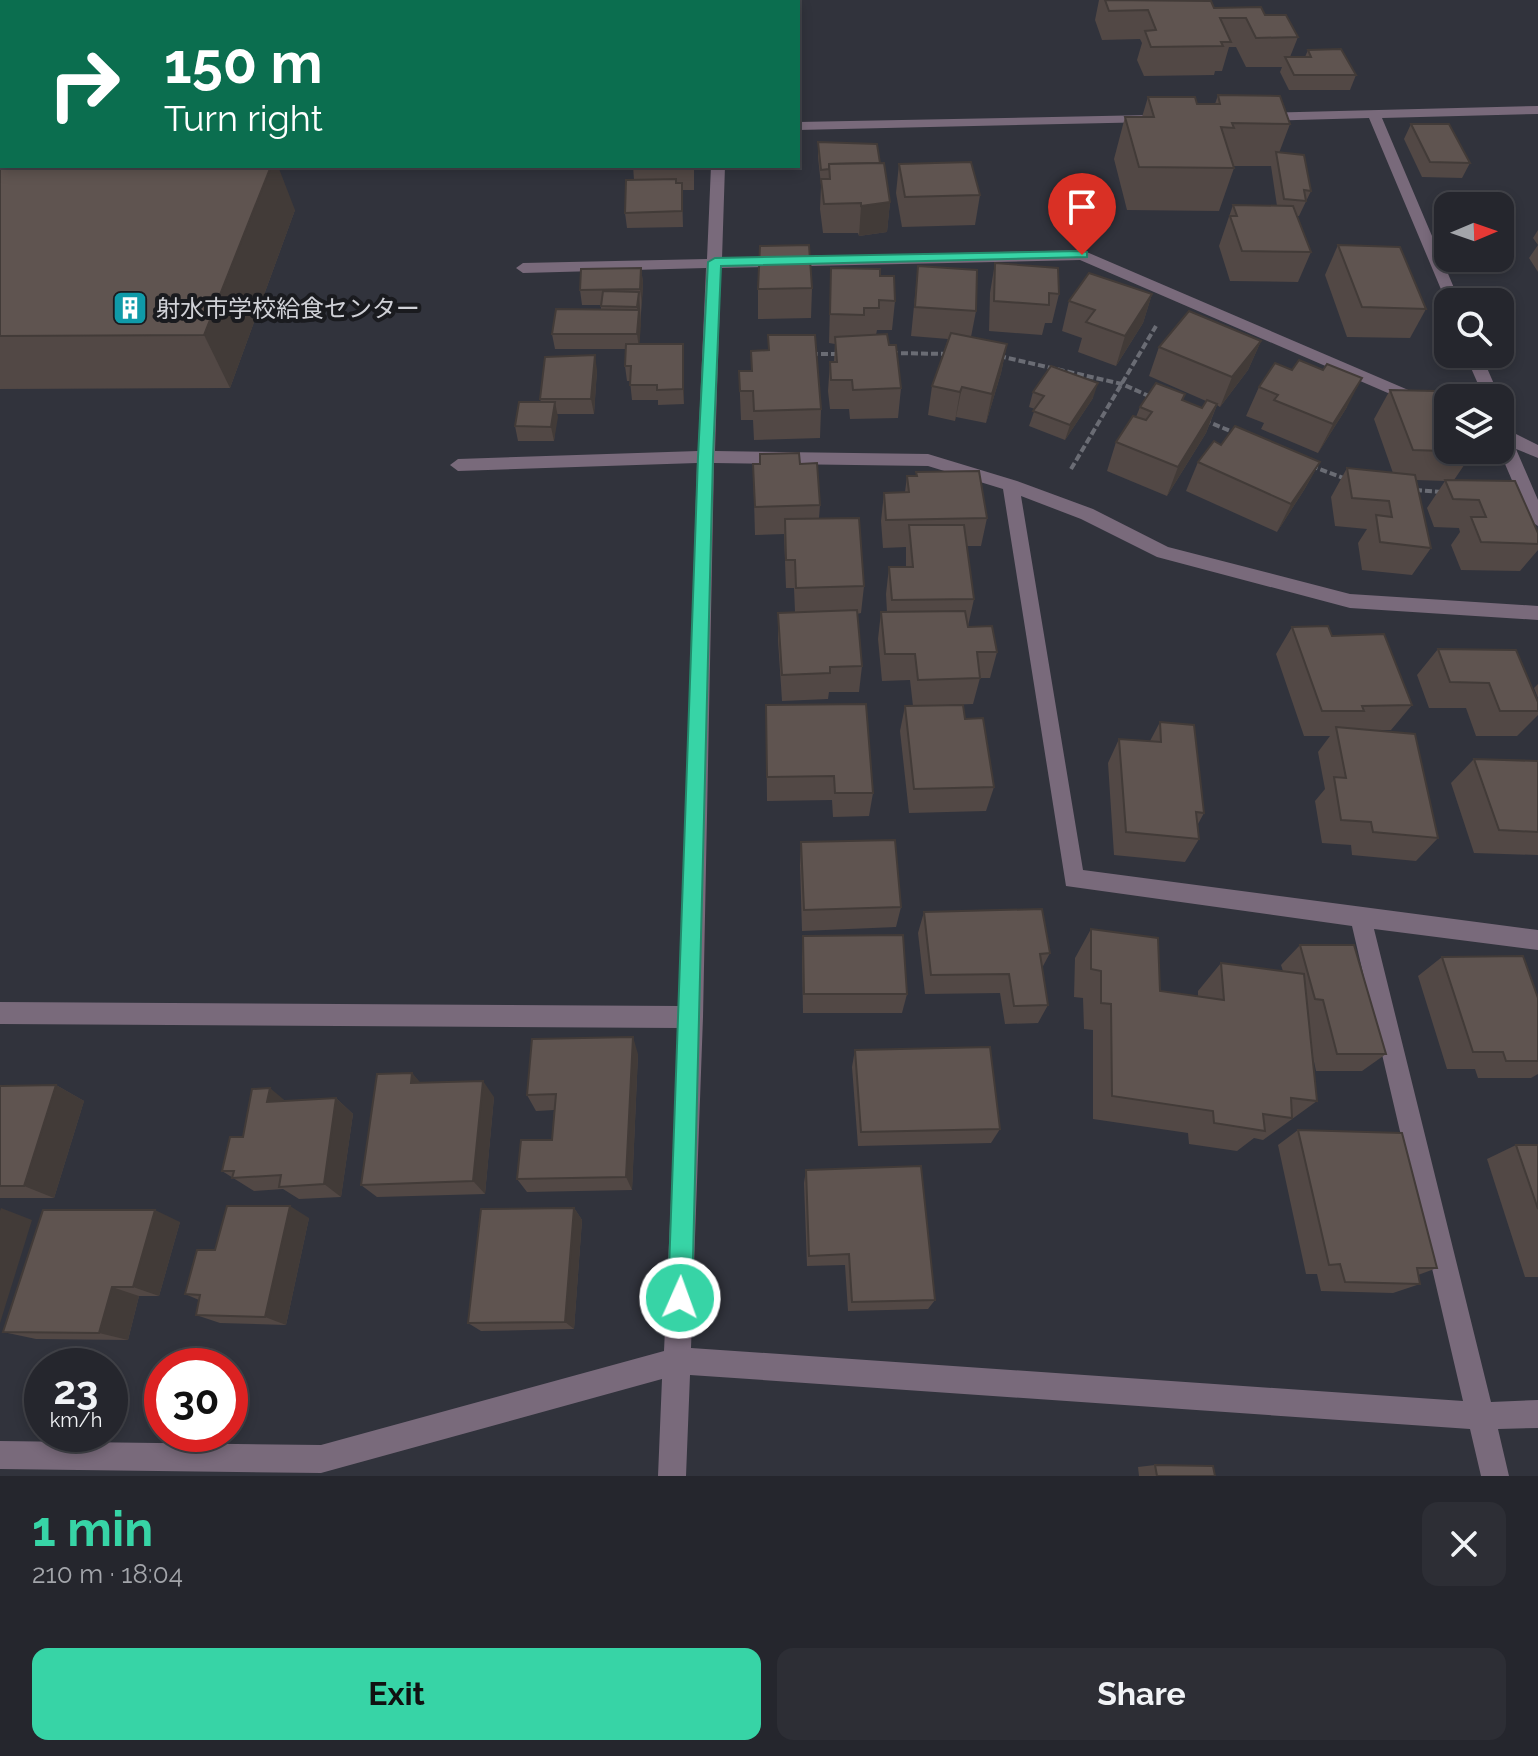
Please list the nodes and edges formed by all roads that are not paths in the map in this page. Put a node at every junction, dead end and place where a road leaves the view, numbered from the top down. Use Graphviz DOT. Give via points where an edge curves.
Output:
graph roads {
  1 [pos="1538,110"];
  2 [pos="1374,115"];
  3 [pos="1246,118"];
  4 [pos="1166,119"];
  5 [pos="800,126"];
  6 [pos="718,168"];
  7 [pos="715,262"];
  8 [pos="523,268"];
  9 [pos="1446,288"];
  10 [pos="1434,407"];
  11 [pos="1514,441"];
  12 [pos="1538,452"];
  13 [pos="706,457"];
  14 [pos="1513,464"];
  15 [pos="458,465"];
  16 [pos="1011,485"];
  17 [pos="1538,520"];
  18 [pos="1538,613"];
  19 [pos="1361,919"];
  20 [pos="1538,940"];
  21 [pos="0,1013"];
  22 [pos="691,1017"];
  23 [pos="678,1361"];
  24 [pos="1538,1414"];
  25 [pos="1481,1416"];
  26 [pos="0,1455"];
  27 [pos="672,1476"];
  28 [pos="1495,1476"];
  1 -- 2 [label="street"];
  2 -- 3 [label="street"];
  2 -- 9 [label="street"];
  4 -- 5 [label="street"];
  6 -- 7 [label="street"];
  7 -- 8 [label="street"];
  7 -- 10 [label="street" via="1082,255"];
  7 -- 13 [label="street"];
  11 -- 12 [label="street"];
  13 -- 15 [label="street"];
  13 -- 16 [label="street" via="928,460"];
  13 -- 22 [label="street"];
  14 -- 17 [label="street"];
  16 -- 18 [label="street" via="1087,514 1163,552 1350,601"];
  16 -- 19 [label="street" via="1074,879"];
  19 -- 20 [label="street"];
  19 -- 25 [label="street"];
  21 -- 22 [label="street"];
  22 -- 23 [label="street"];
  23 -- 25 [label="street"];
  23 -- 26 [label="street" via="321,1459"];
  23 -- 27 [label="street"];
  24 -- 25 [label="street"];
  25 -- 28 [label="street"];
}
